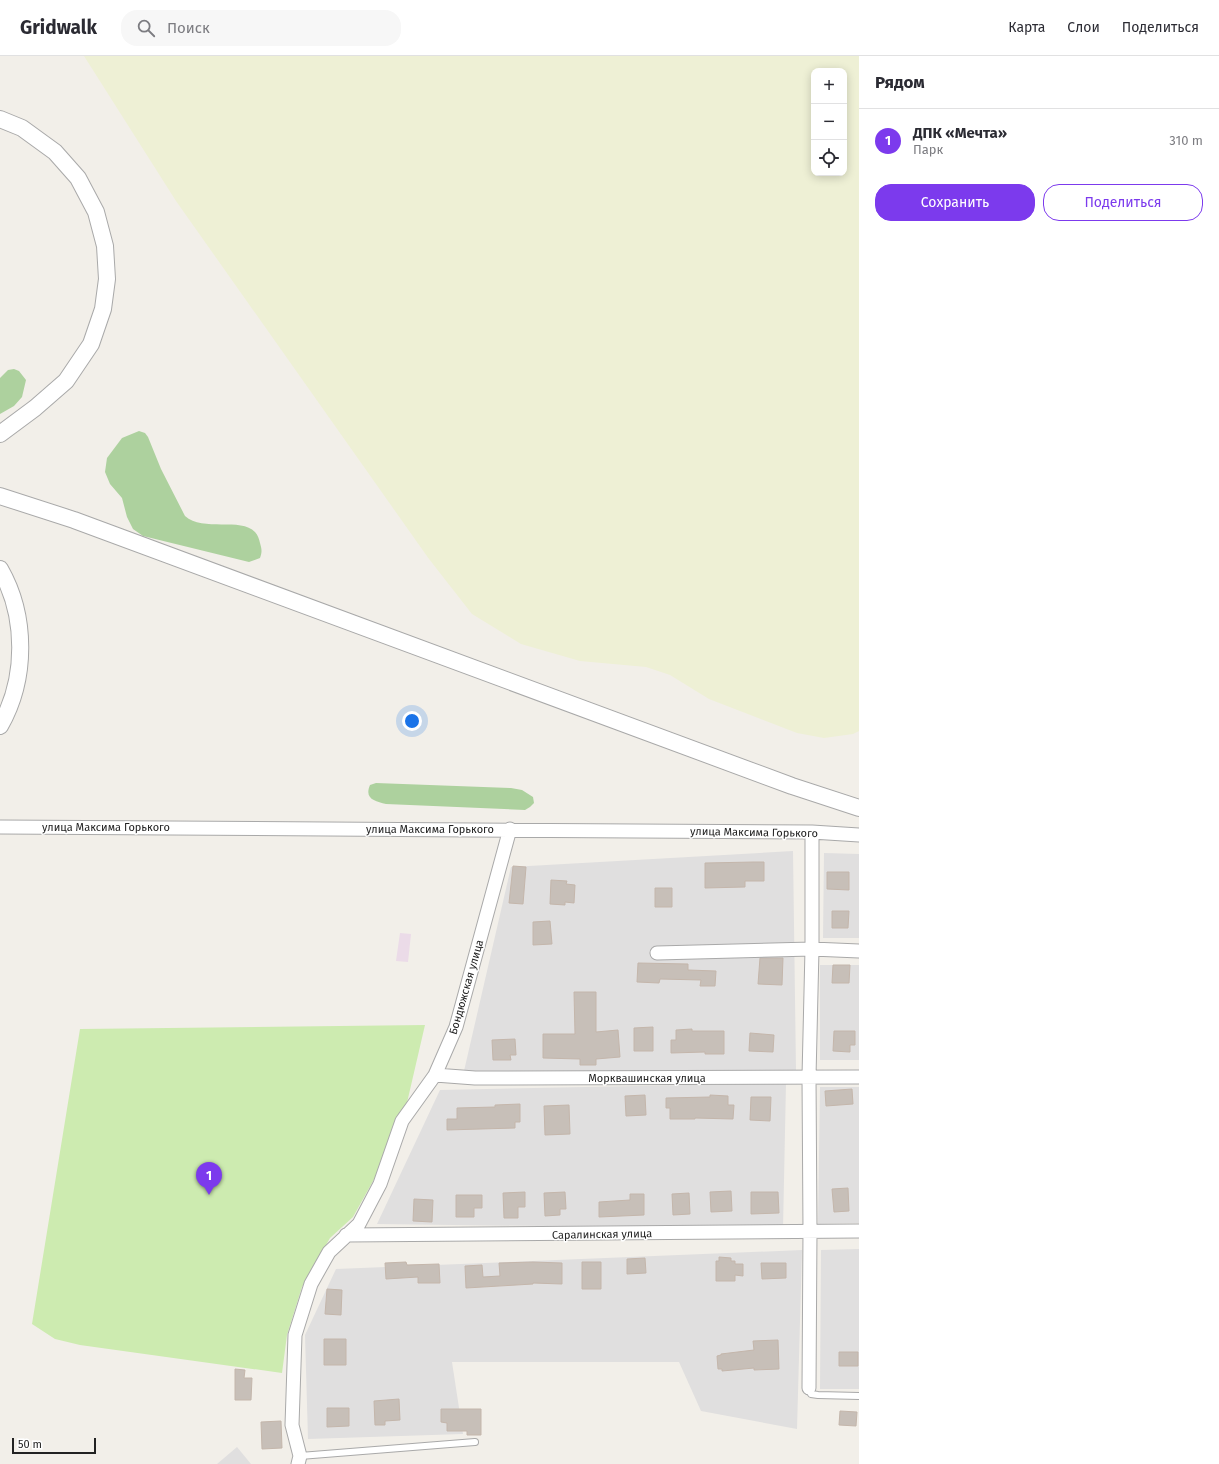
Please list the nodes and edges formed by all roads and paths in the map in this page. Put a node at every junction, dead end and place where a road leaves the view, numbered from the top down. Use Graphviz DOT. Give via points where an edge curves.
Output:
graph roads {
  1 [pos="0,119"];
  2 [pos="0,434"];
  3 [pos="0,496"];
  4 [pos="0,569"];
  5 [pos="0,726"];
  6 [pos="859,808"];
  7 [pos="0,827"];
  8 [pos="510,829"];
  9 [pos="812,832"];
  10 [pos="859,835"];
  11 [pos="812,949"];
  12 [pos="859,951"];
  13 [pos="657,953"];
  14 [pos="435,1075"];
  15 [pos="859,1077"];
  16 [pos="809,1078"];
  17 [pos="810,1231"];
  18 [pos="859,1231"];
  19 [pos="346,1235"];
  20 [pos="809,1388"];
  21 [pos="859,1396"];
  22 [pos="475,1442"];
  23 [pos="299,1460"];
  1 -- 2 [label="street" via="22,128 55,152 78,178 96,212 105,246 107,279 102,309 90,344 66,381"];
  3 -- 6 [label="street" via="74,520 792,786"];
  4 -- 5 [label="street" via="7,581 17,614 21,648 17,683"];
  7 -- 8 [label="street, улица Максима Горького"];
  8 -- 9 [label="street, улица Максима Горького"];
  8 -- 14 [label="street, Бондюжская улица" via="456,1027"];
  9 -- 10 [label="street, улица Максима Горького"];
  9 -- 11 [label="street"];
  11 -- 12 [label="street"];
  11 -- 13 [label="street"];
  11 -- 16 [label="street"];
  14 -- 16 [label="street, Морквашинская улица" via="475,1078"];
  14 -- 19 [label="street, Бондюжская улица" via="402,1121 380,1184 359,1224"];
  15 -- 16 [label="street, Морквашинская улица"];
  16 -- 17 [label="street"];
  17 -- 18 [label="street, Саралинская улица"];
  17 -- 19 [label="street, Саралинская улица"];
  17 -- 20 [label="street"];
  19 -- 23 [label="street, Бондюжская улица" via="329,1252 311,1284 295,1335 292,1425"];
  20 -- 21 [label="lane" via="811,1394"];
  22 -- 23 [label="lane"];
}
